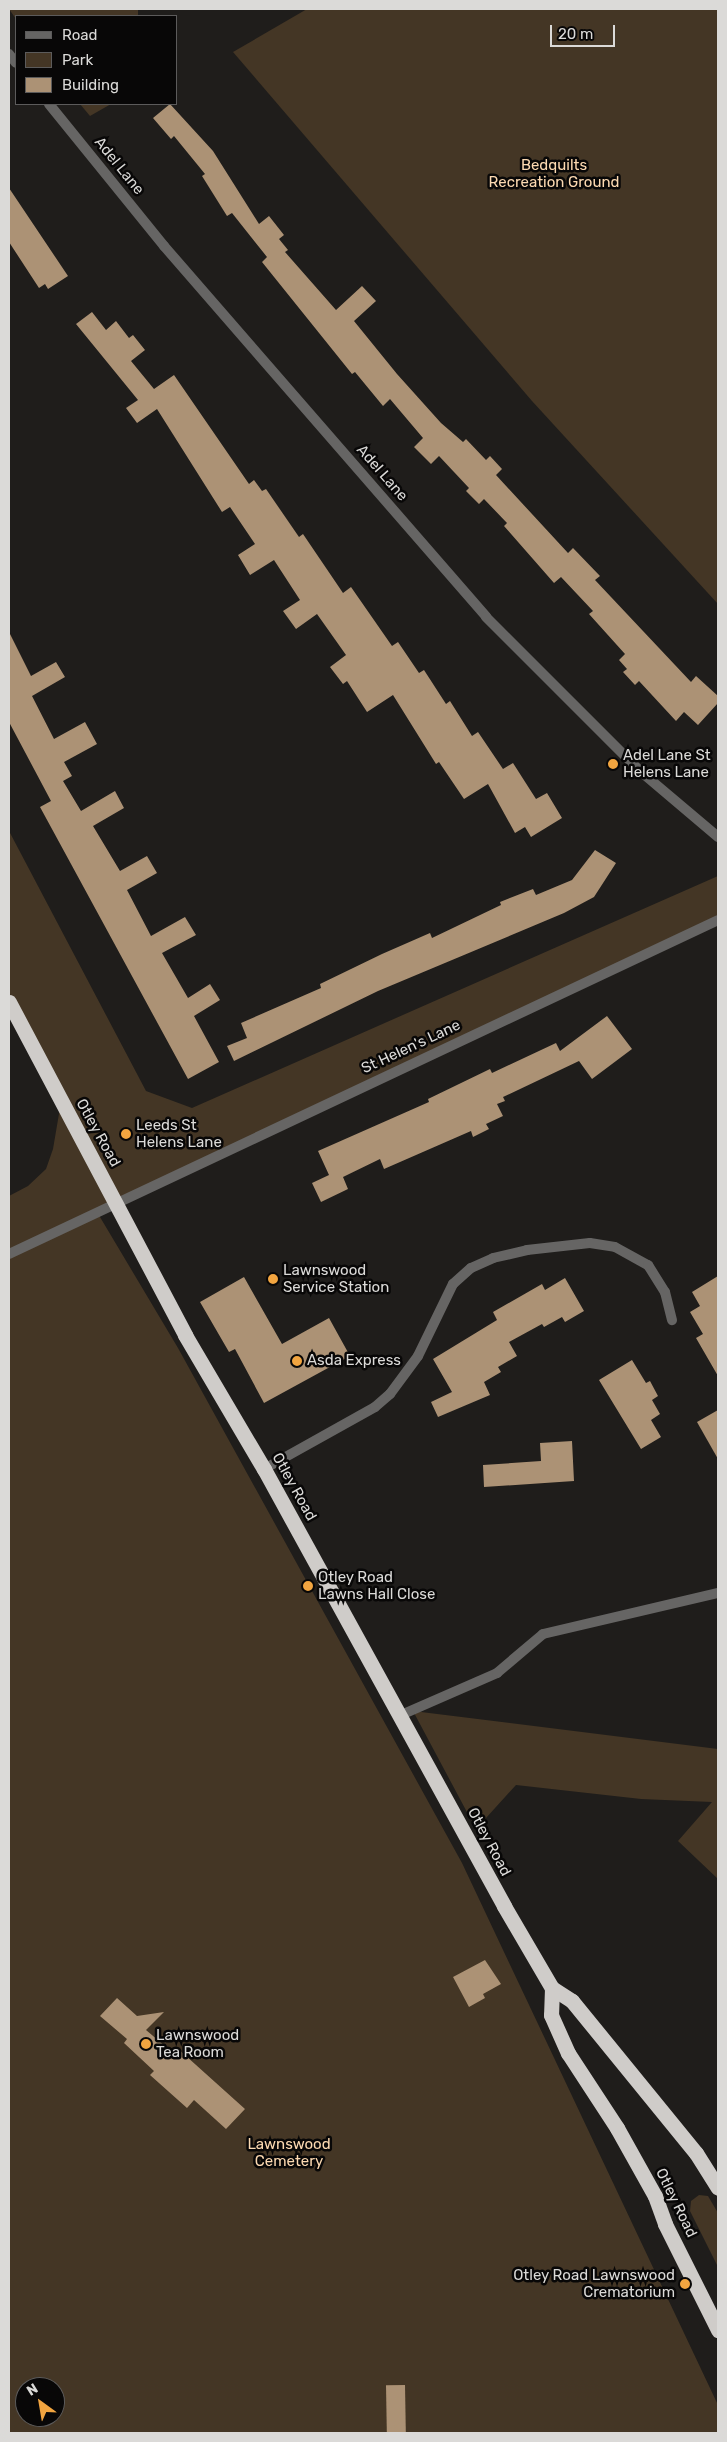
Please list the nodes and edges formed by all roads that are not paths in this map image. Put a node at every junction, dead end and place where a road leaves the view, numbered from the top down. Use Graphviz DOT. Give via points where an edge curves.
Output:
graph roads {
  1 [pos="50,105"];
  2 [pos="718,837"];
  3 [pos="718,920"];
  4 [pos="9,1002"];
  5 [pos="117,1202"];
  6 [pos="9,1254"];
  7 [pos="672,1320"];
  8 [pos="264,1468"];
  9 [pos="718,1593"];
  10 [pos="401,1715"];
  11 [pos="552,1988"];
  12 [pos="718,2188"];
  13 [pos="718,2330"];
  1 -- 2 [label="street, Adel Lane" via="164,246 486,617 640,771"];
  3 -- 5 [label="street, St Helen's Lane"];
  4 -- 5 [label="highway, Otley Road"];
  5 -- 6 [label="street, St Helen's Lane"];
  5 -- 8 [label="highway, Otley Road" via="186,1335"];
  7 -- 8 [label="street" via="665,1292 648,1265 615,1248 590,1244 527,1250 493,1258 470,1268 453,1284 418,1356 390,1394 375,1407"];
  8 -- 10 [label="highway, Otley Road"];
  9 -- 10 [label="street" via="543,1634 497,1673"];
  10 -- 11 [label="highway, Otley Road"];
  11 -- 12 [label="highway, Otley Road" via="572,2000 696,2153"];
  11 -- 13 [label="highway, Otley Road" via="551,2015 568,2053 617,2128 655,2196 665,2224"];
}
